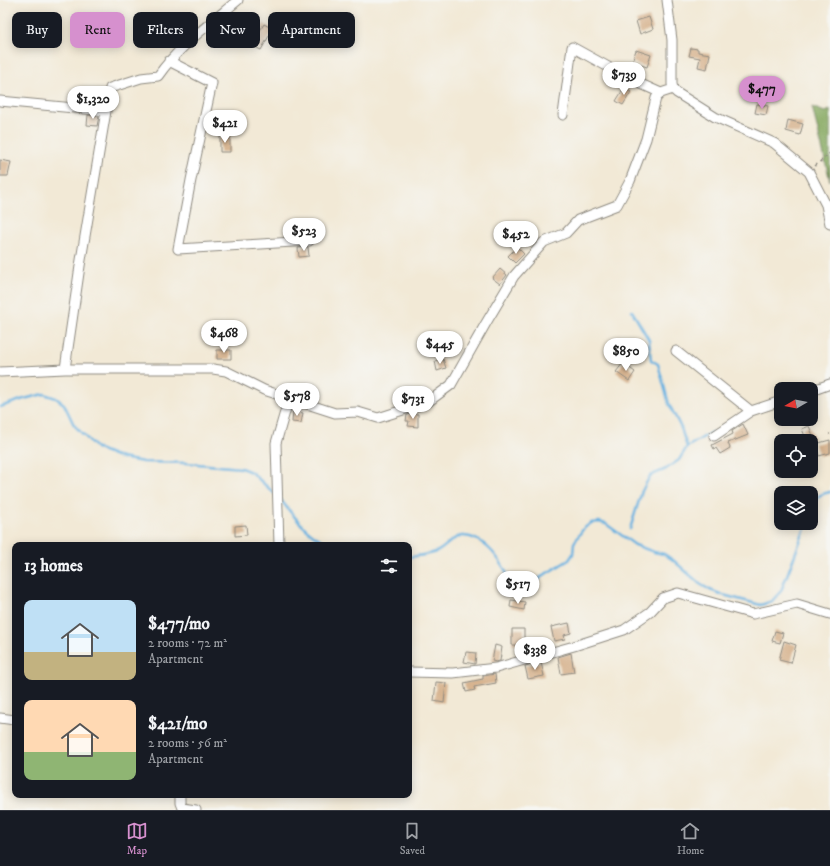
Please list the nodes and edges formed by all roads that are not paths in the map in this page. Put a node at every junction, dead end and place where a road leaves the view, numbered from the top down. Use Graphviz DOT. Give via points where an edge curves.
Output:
graph roads {
  1 [pos="238,0"];
  2 [pos="667,0"];
  3 [pos="169,61"];
  4 [pos="673,89"];
  5 [pos="661,93"];
  6 [pos="0,101"];
  7 [pos="106,111"];
  8 [pos="563,115"];
  9 [pos="830,224"];
  10 [pos="309,241"];
  11 [pos="676,351"];
  12 [pos="65,369"];
  13 [pos="0,372"];
  14 [pos="830,384"];
  15 [pos="818,388"];
  16 [pos="289,398"];
  17 [pos="774,403"];
  18 [pos="751,411"];
  19 [pos="714,436"];
  20 [pos="279,542"];
  21 [pos="830,614"];
  22 [pos="412,672"];
  23 [pos="0,718"];
  24 [pos="12,720"];
  25 [pos="180,798"];
  26 [pos="196,810"];
  1 -- 3 [label="street"];
  2 -- 4 [label="street" via="672,40"];
  3 -- 7 [label="street" via="158,76 141,78 110,88"];
  3 -- 10 [label="street" via="212,83 190,180 178,249"];
  4 -- 5 [label="street"];
  4 -- 9 [label="street" via="716,117 774,143 809,172 826,205"];
  5 -- 8 [label="street" via="572,47"];
  5 -- 16 [label="street" via="656,98 646,139 630,181 617,205 578,220 566,233 544,242 514,276 452,385 428,402 378,418 358,412 335,413"];
  6 -- 7 [label="street"];
  7 -- 12 [label="street"];
  11 -- 18 [label="street"];
  12 -- 13 [label="street"];
  12 -- 16 [label="street" via="213,369 226,371 264,390"];
  14 -- 15 [label="street"];
  16 -- 20 [label="street" via="276,442"];
  17 -- 18 [label="street"];
  18 -- 19 [label="street"];
  21 -- 22 [label="street" via="797,604 753,614 678,593 663,598 650,612 624,630 574,646 496,668 453,673"];
  23 -- 24 [label="street"];
  25 -- 26 [label="street" via="182,808"];
}
